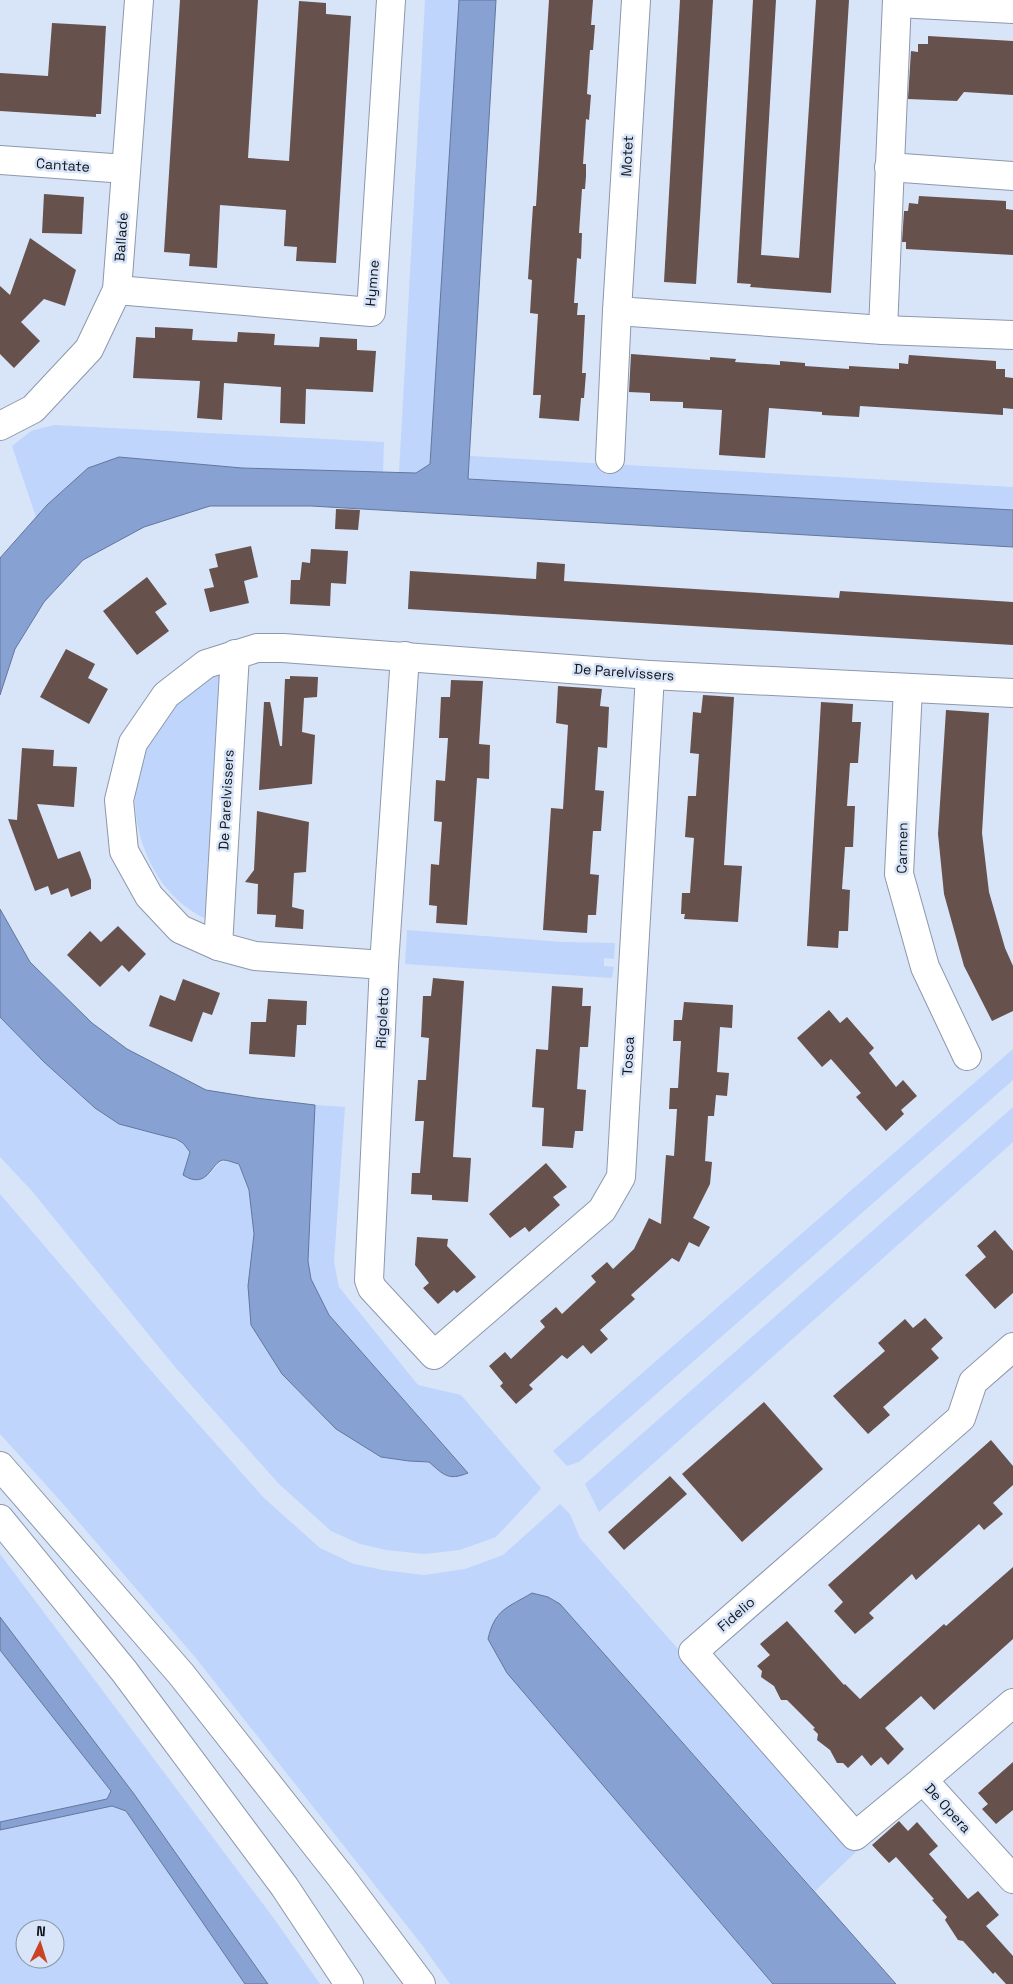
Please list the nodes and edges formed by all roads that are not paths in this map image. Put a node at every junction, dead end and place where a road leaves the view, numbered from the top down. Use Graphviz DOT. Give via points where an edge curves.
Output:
graph roads {
  1 [pos="139,0"];
  2 [pos="391,0"];
  3 [pos="636,0"];
  4 [pos="897,1"];
  5 [pos="1013,9"];
  6 [pos="0,160"];
  7 [pos="889,167"];
  8 [pos="126,169"];
  9 [pos="1013,176"];
  10 [pos="117,290"];
  11 [pos="617,311"];
  12 [pos="883,330"];
  13 [pos="1013,335"];
  14 [pos="0,426"];
  15 [pos="610,459"];
  16 [pos="235,654"];
  17 [pos="404,656"];
  18 [pos="650,675"];
  19 [pos="908,688"];
  20 [pos="1013,693"];
  21 [pos="218,946"];
  22 [pos="384,965"];
  23 [pos="967,1056"];
  24 [pos="1013,1347"];
  25 [pos="434,1355"];
  26 [pos="0,1466"];
  27 [pos="0,1519"];
  28 [pos="1013,1702"];
  29 [pos="923,1780"];
  30 [pos="1013,1878"];
  31 [pos="349,1984"];
  32 [pos="421,1984"];
  1 -- 8 [label="main road, Ballade"];
  2 -- 10 [label="main road, Hymne" via="371,312"];
  3 -- 11 [label="main road, Motet"];
  4 -- 5 [label="main road"];
  4 -- 7 [label="main road"];
  6 -- 8 [label="main road, Cantate"];
  7 -- 9 [label="main road"];
  7 -- 12 [label="main road"];
  8 -- 10 [label="main road, Ballade"];
  10 -- 14 [label="main road, Ballade" via="89,349 33,409"];
  11 -- 12 [label="main road"];
  11 -- 15 [label="main road, Motet"];
  12 -- 13 [label="main road"];
  16 -- 17 [label="main road, De Parelvissers" via="257,648"];
  16 -- 21 [label="main road, De Parelvissers"];
  16 -- 21 [label="main road, De Parelvissers" via="206,664 166,695 133,742 119,800 124,851 149,896 180,929"];
  17 -- 18 [label="main road, De Parelvissers"];
  17 -- 22 [label="main road, Rigoletto"];
  18 -- 19 [label="main road, De Parelvissers"];
  18 -- 25 [label="main road, Tosca" via="621,1177 602,1210"];
  19 -- 20 [label="main road, De Parelvissers"];
  19 -- 23 [label="main road, Carmen" via="899,874 925,966"];
  21 -- 22 [label="main road, De Parelvissers" via="255,956"];
  22 -- 25 [label="main road, Rigoletto" via="369,1280 372,1288"];
  24 -- 29 [label="main road, Fidelio" via="973,1382 961,1418 693,1652 855,1836"];
  26 -- 32 [label="main road" via="181,1674 342,1877"];
  27 -- 31 [label="main road" via="124,1671 284,1886"];
  28 -- 29 [label="main road, De Opera"];
  29 -- 30 [label="main road, De Opera"];
}
